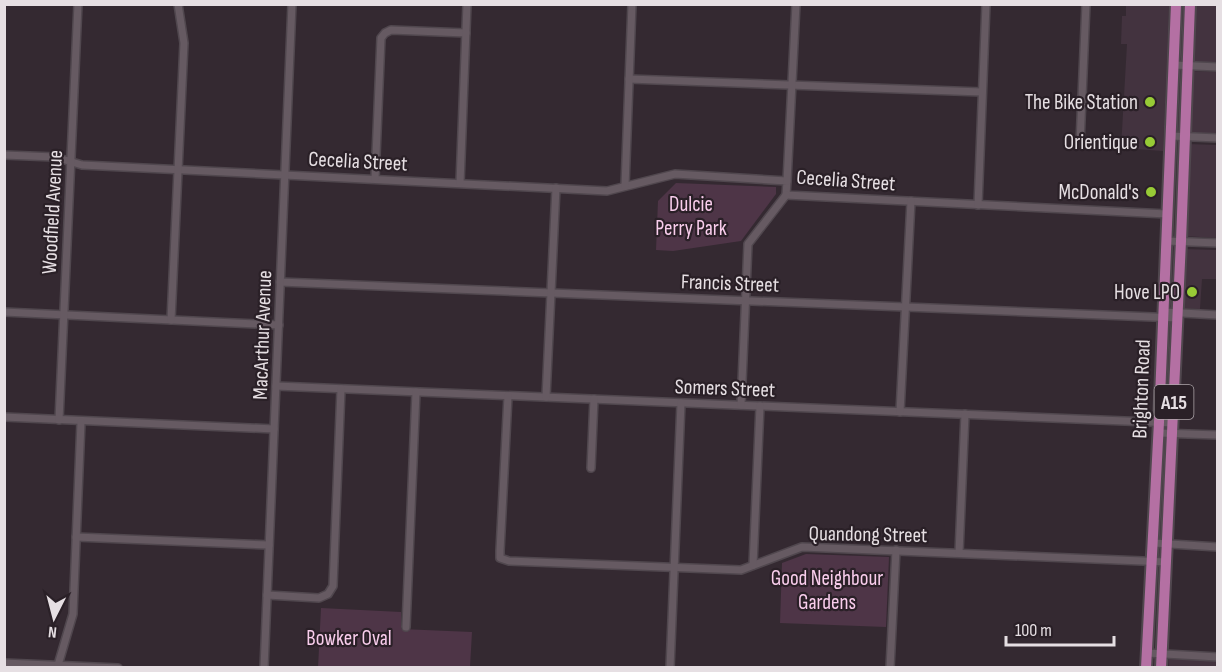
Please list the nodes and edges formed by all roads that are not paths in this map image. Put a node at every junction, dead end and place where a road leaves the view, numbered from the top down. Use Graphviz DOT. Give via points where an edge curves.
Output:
graph roads {
  1 [pos="78,4"];
  2 [pos="178,4"];
  3 [pos="292,4"];
  4 [pos="467,4"];
  5 [pos="632,4"];
  6 [pos="795,4"];
  7 [pos="986,4"];
  8 [pos="1086,4"];
  9 [pos="1176,4"];
  10 [pos="1190,4"];
  11 [pos="466,33"];
  12 [pos="1174,65"];
  13 [pos="1187,66"];
  14 [pos="1218,67"];
  15 [pos="629,79"];
  16 [pos="792,85"];
  17 [pos="982,92"];
  18 [pos="1171,136"];
  19 [pos="1185,137"];
  20 [pos="1218,138"];
  21 [pos="1080,143"];
  22 [pos="4,155"];
  23 [pos="70,162"];
  24 [pos="178,169"];
  25 [pos="285,174"];
  26 [pos="375,179"];
  27 [pos="787,181"];
  28 [pos="460,183"];
  29 [pos="625,186"];
  30 [pos="556,188"];
  31 [pos="786,195"];
  32 [pos="911,201"];
  33 [pos="978,205"];
  34 [pos="1167,214"];
  35 [pos="1166,241"];
  36 [pos="1181,241"];
  37 [pos="1218,243"];
  38 [pos="280,282"];
  39 [pos="551,293"];
  40 [pos="744,300"];
  41 [pos="905,307"];
  42 [pos="4,312"];
  43 [pos="64,315"];
  44 [pos="1164,315"];
  45 [pos="1178,315"];
  46 [pos="1218,315"];
  47 [pos="171,320"];
  48 [pos="279,325"];
  49 [pos="276,386"];
  50 [pos="341,389"];
  51 [pos="416,392"];
  52 [pos="508,396"];
  53 [pos="546,397"];
  54 [pos="594,399"];
  55 [pos="681,403"];
  56 [pos="741,405"];
  57 [pos="760,406"];
  58 [pos="900,412"];
  59 [pos="965,414"];
  60 [pos="4,417"];
  61 [pos="59,420"];
  62 [pos="81,422"];
  63 [pos="1159,427"];
  64 [pos="1172,428"];
  65 [pos="274,429"];
  66 [pos="1218,435"];
  67 [pos="591,468"];
  68 [pos="76,537"];
  69 [pos="1154,543"];
  70 [pos="1167,544"];
  71 [pos="269,545"];
  72 [pos="1218,547"];
  73 [pos="896,550"];
  74 [pos="959,553"];
  75 [pos="1153,562"];
  76 [pos="1167,562"];
  77 [pos="674,566"];
  78 [pos="753,566"];
  79 [pos="267,595"];
  80 [pos="406,627"];
  81 [pos="1147,653"];
  82 [pos="1161,653"];
  83 [pos="1218,657"];
  84 [pos="4,663"];
  85 [pos="58,665"];
  86 [pos="39,666"];
  87 [pos="118,668"];
  88 [pos="264,668"];
  89 [pos="670,668"];
  90 [pos="890,668"];
  91 [pos="1146,668"];
  92 [pos="1161,668"];
  1 -- 23 [label="street, Woodfield Avenue"];
  2 -- 24 [label="street" via="184,44"];
  3 -- 25 [label="street, MacArthur Avenue"];
  4 -- 11 [label="street"];
  5 -- 15 [label="street"];
  6 -- 16 [label="street"];
  7 -- 17 [label="street"];
  8 -- 21 [label="street"];
  9 -- 12 [label="main road, Brighton Road / A15"];
  10 -- 13 [label="main road, Brighton Road / A15"];
  11 -- 26 [label="street" via="391,30 381,38"];
  11 -- 28 [label="street"];
  12 -- 13 [label="street"];
  12 -- 18 [label="main road, Brighton Road / A15"];
  13 -- 14 [label="street"];
  13 -- 19 [label="main road, Brighton Road / A15"];
  15 -- 16 [label="street"];
  15 -- 29 [label="street"];
  16 -- 17 [label="street"];
  16 -- 27 [label="street"];
  17 -- 33 [label="street"];
  18 -- 19 [label="street"];
  18 -- 34 [label="main road, Brighton Road / A15"];
  19 -- 20 [label="street"];
  19 -- 36 [label="main road, Brighton Road / A15"];
  22 -- 23 [label="street, Cecelia Street" via="55,157"];
  23 -- 24 [label="street, Cecelia Street"];
  23 -- 43 [label="street, Woodfield Avenue"];
  24 -- 25 [label="street, Cecelia Street"];
  24 -- 47 [label="street"];
  25 -- 26 [label="street, Cecelia Street"];
  25 -- 38 [label="street, MacArthur Avenue"];
  26 -- 28 [label="street, Cecelia Street"];
  27 -- 29 [label="street, Cecelia Street" via="675,174"];
  27 -- 31 [label="street, Cecelia Street"];
  28 -- 30 [label="street, Cecelia Street"];
  29 -- 30 [label="street, Cecelia Street" via="607,191"];
  30 -- 39 [label="street"];
  31 -- 32 [label="street, Cecelia Street"];
  31 -- 40 [label="street" via="748,244"];
  32 -- 33 [label="street, Cecelia Street"];
  32 -- 41 [label="street"];
  33 -- 34 [label="street, Cecelia Street"];
  34 -- 35 [label="main road, Brighton Road / A15"];
  35 -- 36 [label="street"];
  35 -- 44 [label="main road, Brighton Road / A15"];
  36 -- 37 [label="street"];
  36 -- 45 [label="main road, Brighton Road / A15"];
  38 -- 39 [label="street, Francis Street"];
  38 -- 48 [label="street, MacArthur Avenue"];
  39 -- 40 [label="street, Francis Street"];
  39 -- 53 [label="street"];
  40 -- 41 [label="street, Francis Street"];
  40 -- 56 [label="street"];
  41 -- 44 [label="street, Francis Street"];
  41 -- 58 [label="street"];
  42 -- 43 [label="street"];
  43 -- 47 [label="street"];
  43 -- 61 [label="street, Woodfield Avenue"];
  44 -- 45 [label="street, Francis Street"];
  44 -- 63 [label="main road, Brighton Road / A15"];
  45 -- 46 [label="street, Francis Street"];
  45 -- 64 [label="main road, Brighton Road / A15"];
  47 -- 48 [label="street"];
  48 -- 49 [label="street, MacArthur Avenue"];
  49 -- 50 [label="street, Somers Street"];
  49 -- 65 [label="street, MacArthur Avenue"];
  50 -- 51 [label="street, Somers Street"];
  50 -- 79 [label="street" via="333,586 319,598"];
  51 -- 52 [label="street, Somers Street"];
  51 -- 80 [label="street"];
  52 -- 53 [label="street, Somers Street"];
  52 -- 77 [label="street, Quandong Street" via="500,558"];
  53 -- 54 [label="street, Somers Street"];
  54 -- 55 [label="street, Somers Street"];
  54 -- 67 [label="street"];
  55 -- 56 [label="street, Somers Street"];
  55 -- 77 [label="street"];
  56 -- 57 [label="street, Somers Street"];
  57 -- 58 [label="street, Somers Street"];
  57 -- 78 [label="street"];
  58 -- 59 [label="street, Somers Street"];
  59 -- 63 [label="street, Somers Street"];
  59 -- 74 [label="street"];
  60 -- 61 [label="street"];
  61 -- 62 [label="street"];
  62 -- 65 [label="street"];
  62 -- 68 [label="street"];
  63 -- 64 [label="street, Somers Street"];
  63 -- 69 [label="main road, Brighton Road / A15"];
  64 -- 66 [label="street, Somers Street"];
  64 -- 70 [label="main road, Brighton Road / A15"];
  65 -- 71 [label="street, MacArthur Avenue"];
  68 -- 71 [label="street"];
  68 -- 85 [label="street" via="73,614"];
  69 -- 70 [label="street"];
  69 -- 75 [label="main road, Brighton Road / A15"];
  70 -- 72 [label="street"];
  70 -- 76 [label="main road, Brighton Road / A15"];
  71 -- 79 [label="street, MacArthur Avenue"];
  73 -- 74 [label="street, Quandong Street"];
  73 -- 78 [label="street, Quandong Street" via="802,547"];
  73 -- 90 [label="street"];
  74 -- 75 [label="street, Quandong Street"];
  75 -- 76 [label="street, Quandong Street"];
  75 -- 81 [label="main road, Brighton Road / A15"];
  76 -- 82 [label="main road, Brighton Road / A15"];
  77 -- 78 [label="street, Quandong Street" via="741,570"];
  77 -- 89 [label="street"];
  79 -- 88 [label="street, MacArthur Avenue"];
  81 -- 82 [label="street"];
  81 -- 91 [label="main road, Brighton Road / A15"];
  82 -- 83 [label="street"];
  82 -- 92 [label="main road, Brighton Road / A15"];
  84 -- 86 [label="street"];
  85 -- 86 [label="street"];
  85 -- 87 [label="street"];
}
